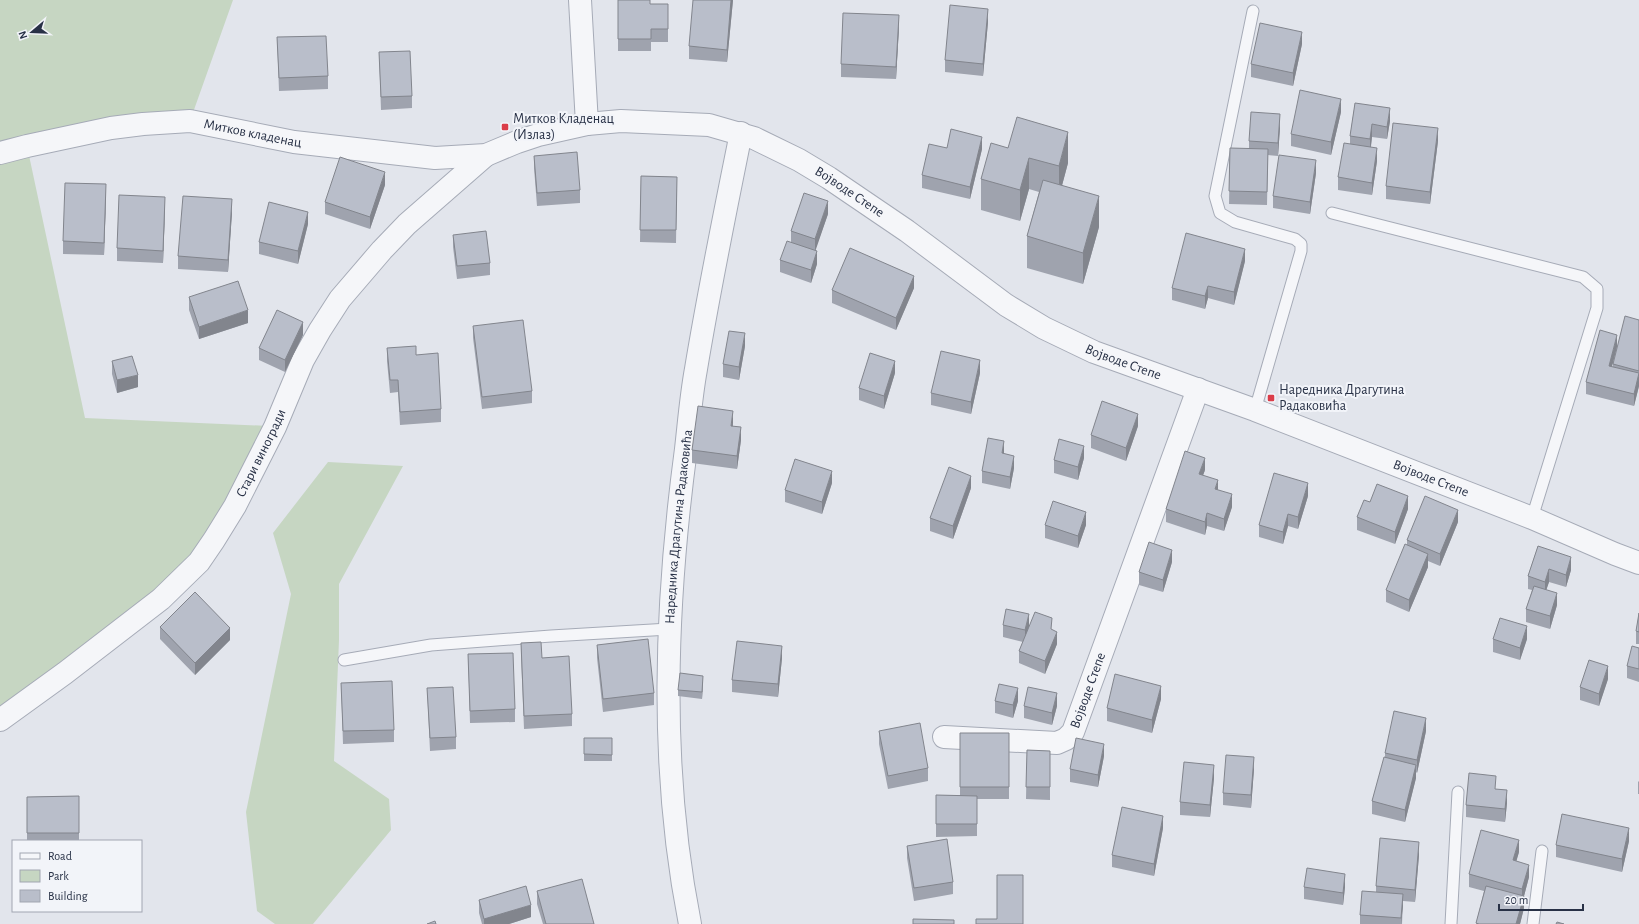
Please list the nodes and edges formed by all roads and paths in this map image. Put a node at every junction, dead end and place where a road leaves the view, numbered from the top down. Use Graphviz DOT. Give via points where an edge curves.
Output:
graph roads {
  1 [pos="580,0"];
  2 [pos="1253,11"];
  3 [pos="587,124"];
  4 [pos="742,133"];
  5 [pos="496,151"];
  6 [pos="0,153"];
  7 [pos="1332,213"];
  8 [pos="1198,389"];
  9 [pos="1255,410"];
  10 [pos="1532,518"];
  11 [pos="1639,563"];
  12 [pos="669,629"];
  13 [pos="344,660"];
  14 [pos="0,720"];
  15 [pos="944,737"];
  16 [pos="1458,792"];
  17 [pos="1542,851"];
  18 [pos="690,924"];
  19 [pos="1451,924"];
  20 [pos="1533,924"];
  1 -- 3 [label="street"];
  2 -- 9 [label="lane" via="1215,196 1220,213 1235,222 1295,239 1301,244"];
  3 -- 4 [label="street, Војводе Степе" via="621,121 677,122 709,125"];
  3 -- 5 [label="street, Стари виногради" via="538,135"];
  4 -- 8 [label="street, Војводе Степе" via="774,147 829,178 907,231 1006,304 1044,328 1094,352"];
  4 -- 12 [label="street, Наредника Драгутина Радаковића" via="695,372 678,508"];
  5 -- 6 [label="street, Митков кладенац" via="435,158 294,142 190,121 111,128"];
  5 -- 14 [label="street, Стари виногради" via="407,224 340,298 303,360 274,427 234,506 199,562 161,599"];
  7 -- 10 [label="lane" via="1583,276 1596,288 1597,308"];
  8 -- 9 [label="street, Војводе Степе"];
  8 -- 15 [label="street, Војводе Степе" via="1073,732 1057,743"];
  9 -- 10 [label="street, Војводе Степе"];
  10 -- 11 [label="street, Војводе Степе"];
  12 -- 13 [label="lane" via="431,645"];
  12 -- 18 [label="street, Наредника Драгутина Радаковића" via="669,754 679,860"];
  16 -- 19 [label="lane"];
  17 -- 20 [label="lane"];
}
